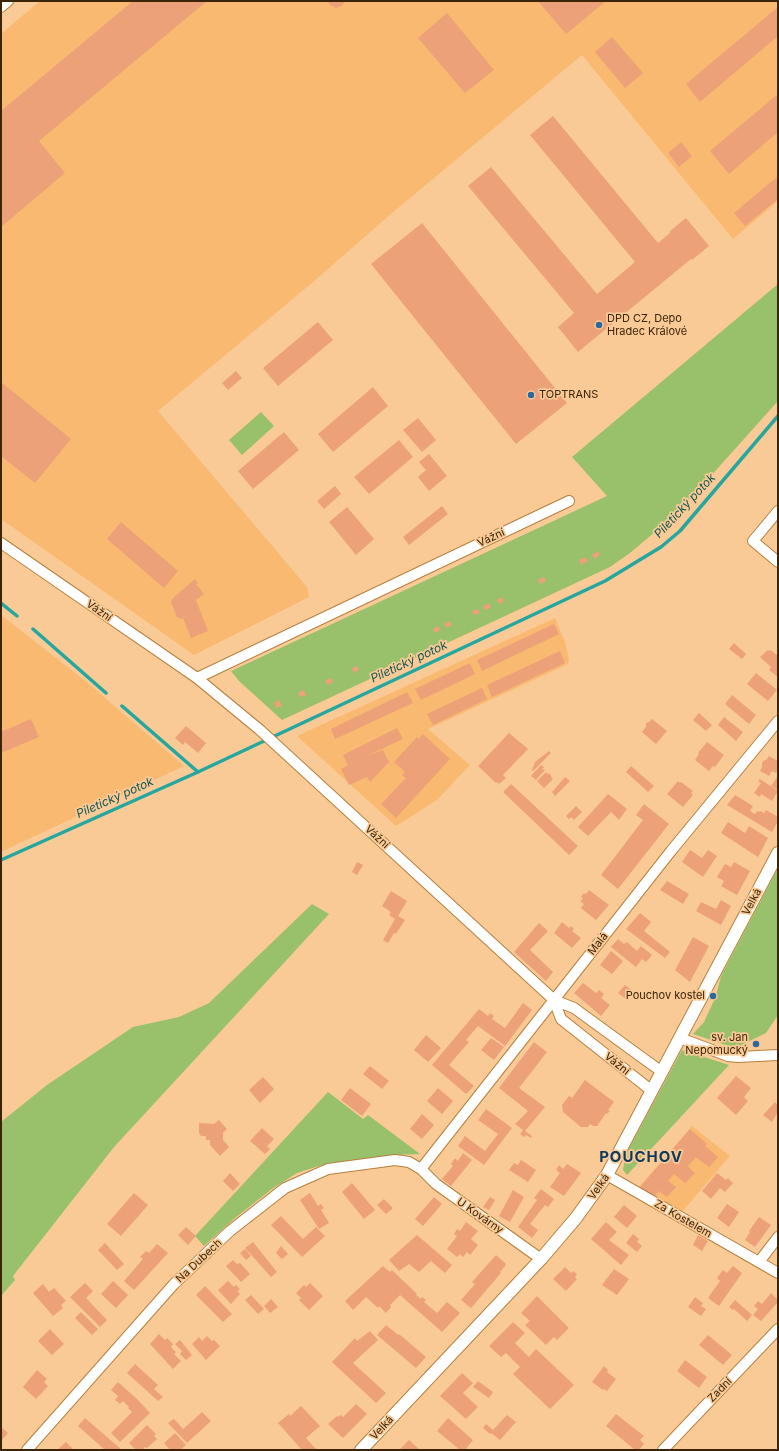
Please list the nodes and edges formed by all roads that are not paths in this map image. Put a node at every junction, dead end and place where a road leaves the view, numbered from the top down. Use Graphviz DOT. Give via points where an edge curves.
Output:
graph roads {
  1 [pos="8,1"];
  2 [pos="1,7"];
  3 [pos="569,501"];
  4 [pos="778,511"];
  5 [pos="1,543"];
  6 [pos="778,562"];
  7 [pos="197,678"];
  8 [pos="778,721"];
  9 [pos="778,854"];
  10 [pos="554,1000"];
  11 [pos="680,1038"];
  12 [pos="778,1055"];
  13 [pos="662,1072"];
  14 [pos="652,1091"];
  15 [pos="421,1169"];
  16 [pos="608,1175"];
  17 [pos="778,1237"];
  18 [pos="541,1259"];
  19 [pos="759,1262"];
  20 [pos="778,1273"];
  21 [pos="778,1329"];
  22 [pos="27,1450"];
  23 [pos="361,1450"];
  24 [pos="663,1450"];
  1 -- 2 [label="street"];
  3 -- 7 [label="street, Vážní"];
  4 -- 6 [label="street" via="753,540"];
  5 -- 7 [label="street, Vážní"];
  7 -- 10 [label="street, Vážní" via="278,746"];
  8 -- 10 [label="street, Malá" via="671,851"];
  9 -- 11 [label="street, Velká"];
  10 -- 13 [label="street, Vážní" via="574,1008"];
  10 -- 14 [label="street, Vážní" via="562,1019"];
  10 -- 15 [label="street, Malá"];
  11 -- 12 [label="street" via="738,1058"];
  11 -- 13 [label="street, Velká"];
  13 -- 14 [label="street, Velká"];
  14 -- 16 [label="street, Velká"];
  15 -- 18 [label="street, U Kovárny" via="436,1184"];
  15 -- 22 [label="street, Na Dubech" via="409,1162 395,1160 328,1169 285,1188 230,1231 168,1290"];
  16 -- 18 [label="street, Velká"];
  16 -- 19 [label="street, Za Kostelem"];
  17 -- 19 [label="street"];
  18 -- 23 [label="street, Velká"];
  19 -- 20 [label="street, Za Kostelem"];
  21 -- 24 [label="street, Zadní"];
}
